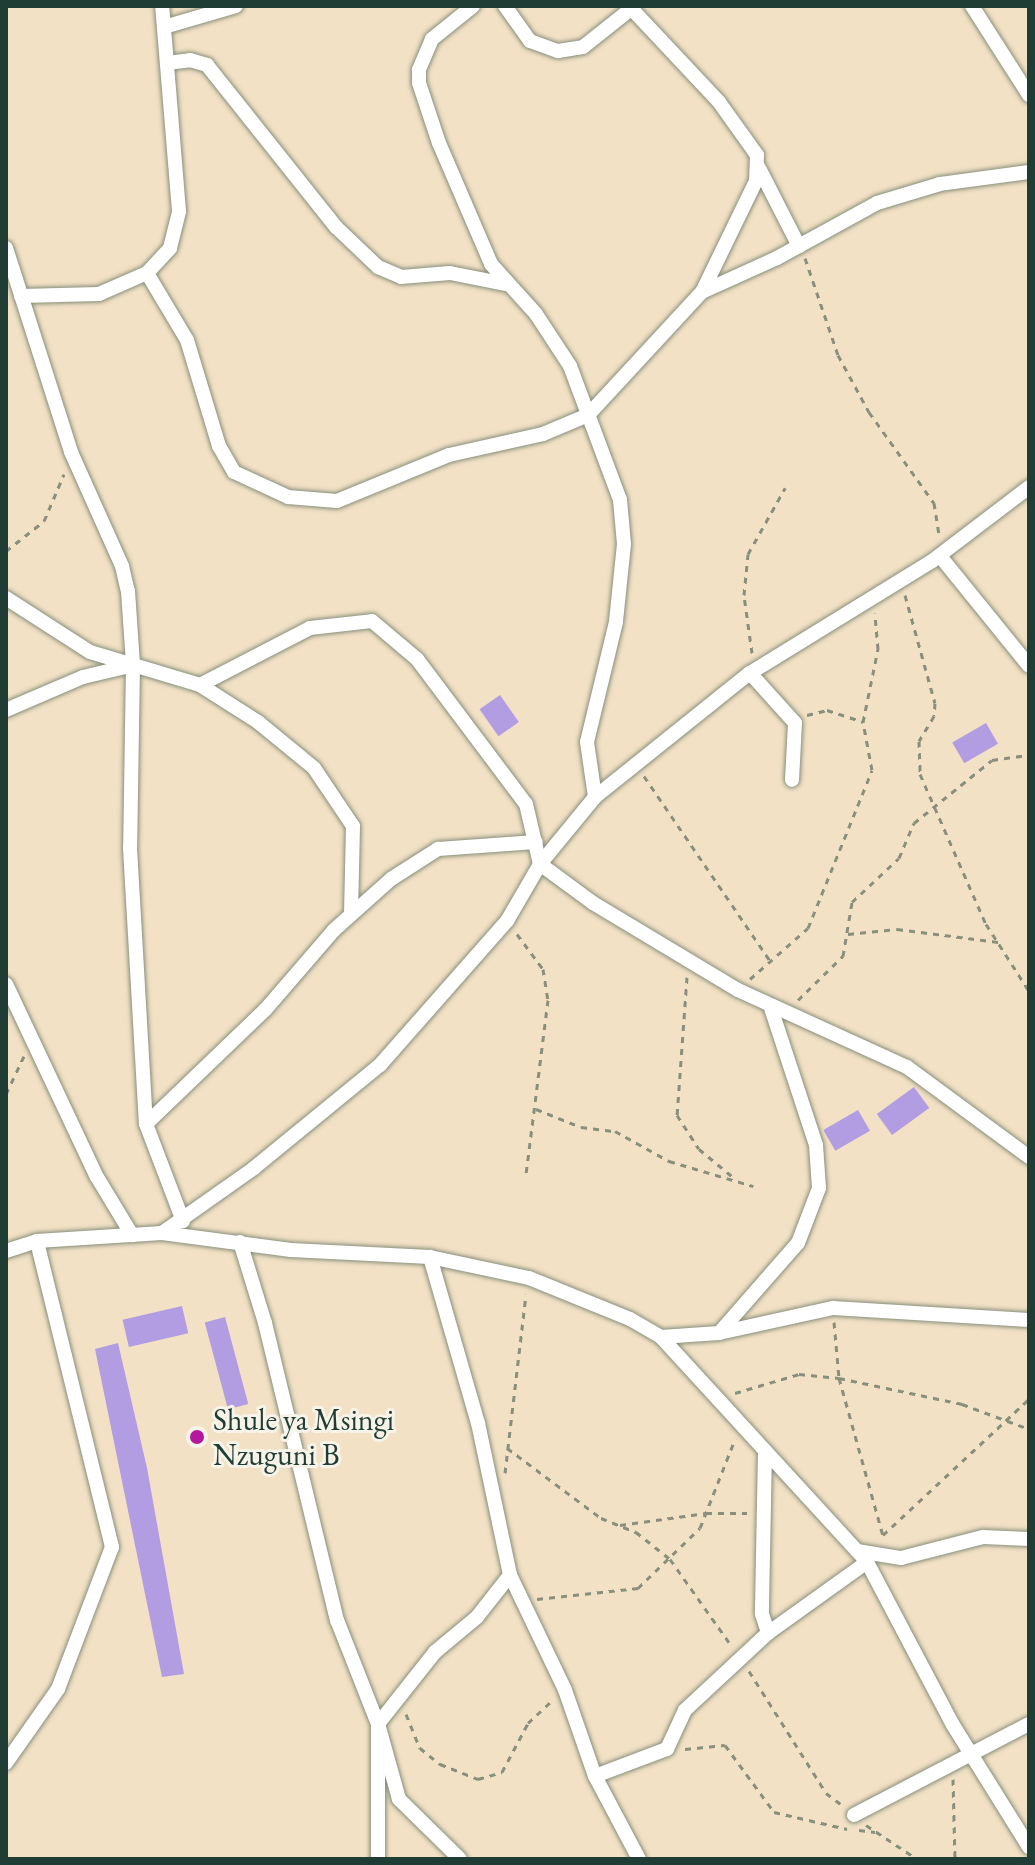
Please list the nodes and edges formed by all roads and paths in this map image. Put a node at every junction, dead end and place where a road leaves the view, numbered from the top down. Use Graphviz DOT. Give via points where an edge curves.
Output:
graph roads {
  1 [pos="162,6"];
  2 [pos="236,6"];
  3 [pos="473,6"];
  4 [pos="505,6"];
  5 [pos="972,6"];
  6 [pos="630,7"];
  7 [pos="164,27"];
  8 [pos="167,63"];
  9 [pos="1029,95"];
  10 [pos="759,168"];
  11 [pos="1029,172"];
  12 [pos="799,246"];
  13 [pos="6,248"];
  14 [pos="147,273"];
  15 [pos="505,284"];
  16 [pos="702,292"];
  17 [pos="21,296"];
  18 [pos="588,415"];
  19 [pos="71,452"];
  20 [pos="1029,487"];
  21 [pos="785,488"];
  22 [pos="6,551"];
  23 [pos="940,556"];
  24 [pos="900,580"];
  25 [pos="874,595"];
  26 [pos="6,598"];
  27 [pos="133,665"];
  28 [pos="1029,666"];
  29 [pos="753,671"];
  30 [pos="200,685"];
  31 [pos="6,710"];
  32 [pos="863,722"];
  33 [pos="795,723"];
  34 [pos="1029,755"];
  35 [pos="638,767"];
  36 [pos="792,780"];
  37 [pos="595,797"];
  38 [pos="931,809"];
  39 [pos="536,842"];
  40 [pos="540,864"];
  41 [pos="351,914"];
  42 [pos="507,921"];
  43 [pos="848,934"];
  44 [pos="998,942"];
  45 [pos="687,957"];
  46 [pos="770,961"];
  47 [pos="6,984"];
  48 [pos="738,990"];
  49 [pos="1029,991"];
  50 [pos="770,1005"];
  51 [pos="792,1015"];
  52 [pos="30,1041"];
  53 [pos="6,1094"];
  54 [pos="536,1109"];
  55 [pos="146,1124"];
  56 [pos="1029,1157"];
  57 [pos="526,1174"];
  58 [pos="733,1177"];
  59 [pos="753,1186"];
  60 [pos="183,1221"];
  61 [pos="162,1233"];
  62 [pos="132,1235"];
  63 [pos="37,1241"];
  64 [pos="240,1242"];
  65 [pos="6,1251"];
  66 [pos="430,1257"];
  67 [pos="529,1278"];
  68 [pos="833,1308"];
  69 [pos="1029,1320"];
  70 [pos="719,1333"];
  71 [pos="661,1337"];
  72 [pos="839,1378"];
  73 [pos="1029,1399"];
  74 [pos="719,1400"];
  75 [pos="1010,1422"];
  76 [pos="741,1425"];
  77 [pos="1029,1429"];
  78 [pos="507,1448"];
  79 [pos="765,1451"];
  80 [pos="505,1475"];
  81 [pos="706,1513"];
  82 [pos="763,1515"];
  83 [pos="616,1526"];
  84 [pos="883,1536"];
  85 [pos="1029,1539"];
  86 [pos="670,1559"];
  87 [pos="872,1559"];
  88 [pos="510,1575"];
  89 [pos="521,1600"];
  90 [pos="768,1633"];
  91 [pos="742,1661"];
  92 [pos="565,1690"];
  93 [pos="400,1699"];
  94 [pos="378,1724"];
  95 [pos="1029,1724"];
  96 [pos="667,1749"];
  97 [pos="971,1754"];
  98 [pos="6,1763"];
  99 [pos="953,1763"];
  100 [pos="595,1776"];
  101 [pos="854,1815"];
  102 [pos="875,1832"];
  103 [pos="1029,1847"];
  104 [pos="636,1857"];
  105 [pos="378,1859"];
  106 [pos="460,1859"];
  107 [pos="917,1859"];
  108 [pos="955,1859"];
  1 -- 7 [label="street"];
  2 -- 7 [label="street"];
  3 -- 15 [label="street" via="440,29 418,77 444,156 491,264"];
  4 -- 6 [label="street" via="530,41 558,51 583,47"];
  5 -- 9 [label="street"];
  6 -- 10 [label="street" via="747,136"];
  7 -- 8 [label="street"];
  8 -- 14 [label="street" via="178,221 170,248"];
  8 -- 15 [label="street" via="190,60 207,65 336,227 378,267 401,277 450,273"];
  10 -- 12 [label="street"];
  10 -- 16 [label="street"];
  11 -- 12 [label="street" via="899,194"];
  12 -- 16 [label="street"];
  12 -- 23 [label="path" via="851,381 934,503"];
  13 -- 17 [label="street"];
  14 -- 17 [label="street" via="99,294"];
  14 -- 18 [label="street" via="192,352 225,460 242,478 288,497 345,499 449,455 543,434"];
  15 -- 18 [label="street" via="560,346"];
  16 -- 18 [label="street"];
  17 -- 19 [label="street"];
  18 -- 37 [label="street" via="615,483 624,544 616,622 588,732"];
  19 -- 22 [label="path" via="44,521"];
  19 -- 27 [label="street" via="122,566"];
  20 -- 23 [label="street"];
  21 -- 29 [label="path" via="748,554 744,595"];
  23 -- 24 [label="street"];
  23 -- 28 [label="street"];
  24 -- 25 [label="street"];
  24 -- 38 [label="path" via="935,703 917,759"];
  25 -- 29 [label="street"];
  25 -- 32 [label="path" via="878,649"];
  26 -- 27 [label="street" via="90,652"];
  27 -- 30 [label="street"];
  27 -- 31 [label="street" via="83,677"];
  27 -- 55 [label="street" via="130,848"];
  29 -- 33 [label="street"];
  29 -- 35 [label="street"];
  30 -- 39 [label="street" via="310,628 370,620 417,659 526,804"];
  30 -- 41 [label="street" via="282,741 314,768 338,799 356,838"];
  32 -- 33 [label="path" via="816,709"];
  32 -- 46 [label="path" via="872,770 826,893 801,937"];
  33 -- 36 [label="street"];
  34 -- 38 [label="path" via="992,760"];
  35 -- 37 [label="street"];
  35 -- 46 [label="path"];
  37 -- 40 [label="street"];
  38 -- 43 [label="path" via="914,823 899,858 852,902"];
  38 -- 44 [label="path"];
  39 -- 40 [label="street"];
  39 -- 41 [label="street" via="438,849 391,879"];
  40 -- 42 [label="street"];
  40 -- 45 [label="street" via="593,903"];
  41 -- 55 [label="street" via="299,966 265,1010"];
  42 -- 54 [label="path" via="545,978 548,1029"];
  42 -- 60 [label="street" via="380,1065"];
  43 -- 44 [label="path" via="897,929"];
  43 -- 51 [label="path" via="843,956 804,988"];
  44 -- 49 [label="path"];
  45 -- 48 [label="street"];
  45 -- 58 [label="path" via="677,1115 699,1149"];
  46 -- 48 [label="path"];
  47 -- 52 [label="street"];
  48 -- 50 [label="street"];
  50 -- 51 [label="street"];
  50 -- 70 [label="street" via="816,1145 819,1188 798,1243"];
  51 -- 56 [label="street" via="907,1067"];
  52 -- 53 [label="path"];
  52 -- 62 [label="street"];
  54 -- 57 [label="path"];
  54 -- 58 [label="path" via="568,1117 581,1127 623,1134 677,1164"];
  55 -- 60 [label="street"];
  58 -- 59 [label="path"];
  60 -- 61 [label="street"];
  61 -- 62 [label="street"];
  61 -- 64 [label="street"];
  62 -- 63 [label="street"];
  63 -- 65 [label="street"];
  63 -- 98 [label="street" via="112,1547 58,1689"];
  64 -- 66 [label="street"];
  64 -- 94 [label="street" via="265,1323 337,1620"];
  66 -- 67 [label="street"];
  66 -- 88 [label="street" via="478,1423"];
  67 -- 71 [label="street"];
  67 -- 78 [label="path"];
  68 -- 69 [label="street"];
  68 -- 70 [label="street"];
  68 -- 72 [label="path"];
  70 -- 71 [label="street"];
  71 -- 74 [label="street"];
  72 -- 74 [label="path" via="779,1378"];
  72 -- 75 [label="path" via="878,1383"];
  72 -- 84 [label="path"];
  73 -- 75 [label="path"];
  74 -- 76 [label="street"];
  75 -- 77 [label="path"];
  75 -- 84 [label="path"];
  76 -- 79 [label="street"];
  76 -- 81 [label="path"];
  78 -- 80 [label="path"];
  78 -- 83 [label="path"];
  79 -- 82 [label="street"];
  79 -- 87 [label="street" via="856,1550"];
  81 -- 82 [label="path"];
  81 -- 83 [label="path"];
  81 -- 86 [label="path" via="700,1528"];
  82 -- 90 [label="street" via="762,1620"];
  83 -- 86 [label="path" via="636,1532"];
  84 -- 87 [label="path"];
  85 -- 87 [label="street" via="983,1537 922,1556"];
  86 -- 89 [label="path" via="636,1589"];
  86 -- 91 [label="path"];
  87 -- 90 [label="street"];
  87 -- 97 [label="street"];
  88 -- 89 [label="street"];
  88 -- 93 [label="street" via="477,1617 435,1652"];
  89 -- 92 [label="street"];
  90 -- 91 [label="street"];
  91 -- 96 [label="street" via="678,1716"];
  91 -- 101 [label="path" via="826,1793"];
  92 -- 93 [label="path" via="528,1723 502,1772 478,1779 420,1748"];
  92 -- 100 [label="street"];
  93 -- 94 [label="street"];
  94 -- 105 [label="street"];
  94 -- 106 [label="street" via="399,1799"];
  95 -- 97 [label="street"];
  96 -- 100 [label="street"];
  96 -- 102 [label="path" via="725,1745 774,1812"];
  97 -- 99 [label="street"];
  97 -- 103 [label="street"];
  99 -- 101 [label="street"];
  99 -- 108 [label="path"];
  100 -- 104 [label="street"];
  101 -- 102 [label="path"];
  102 -- 107 [label="path"];
}
